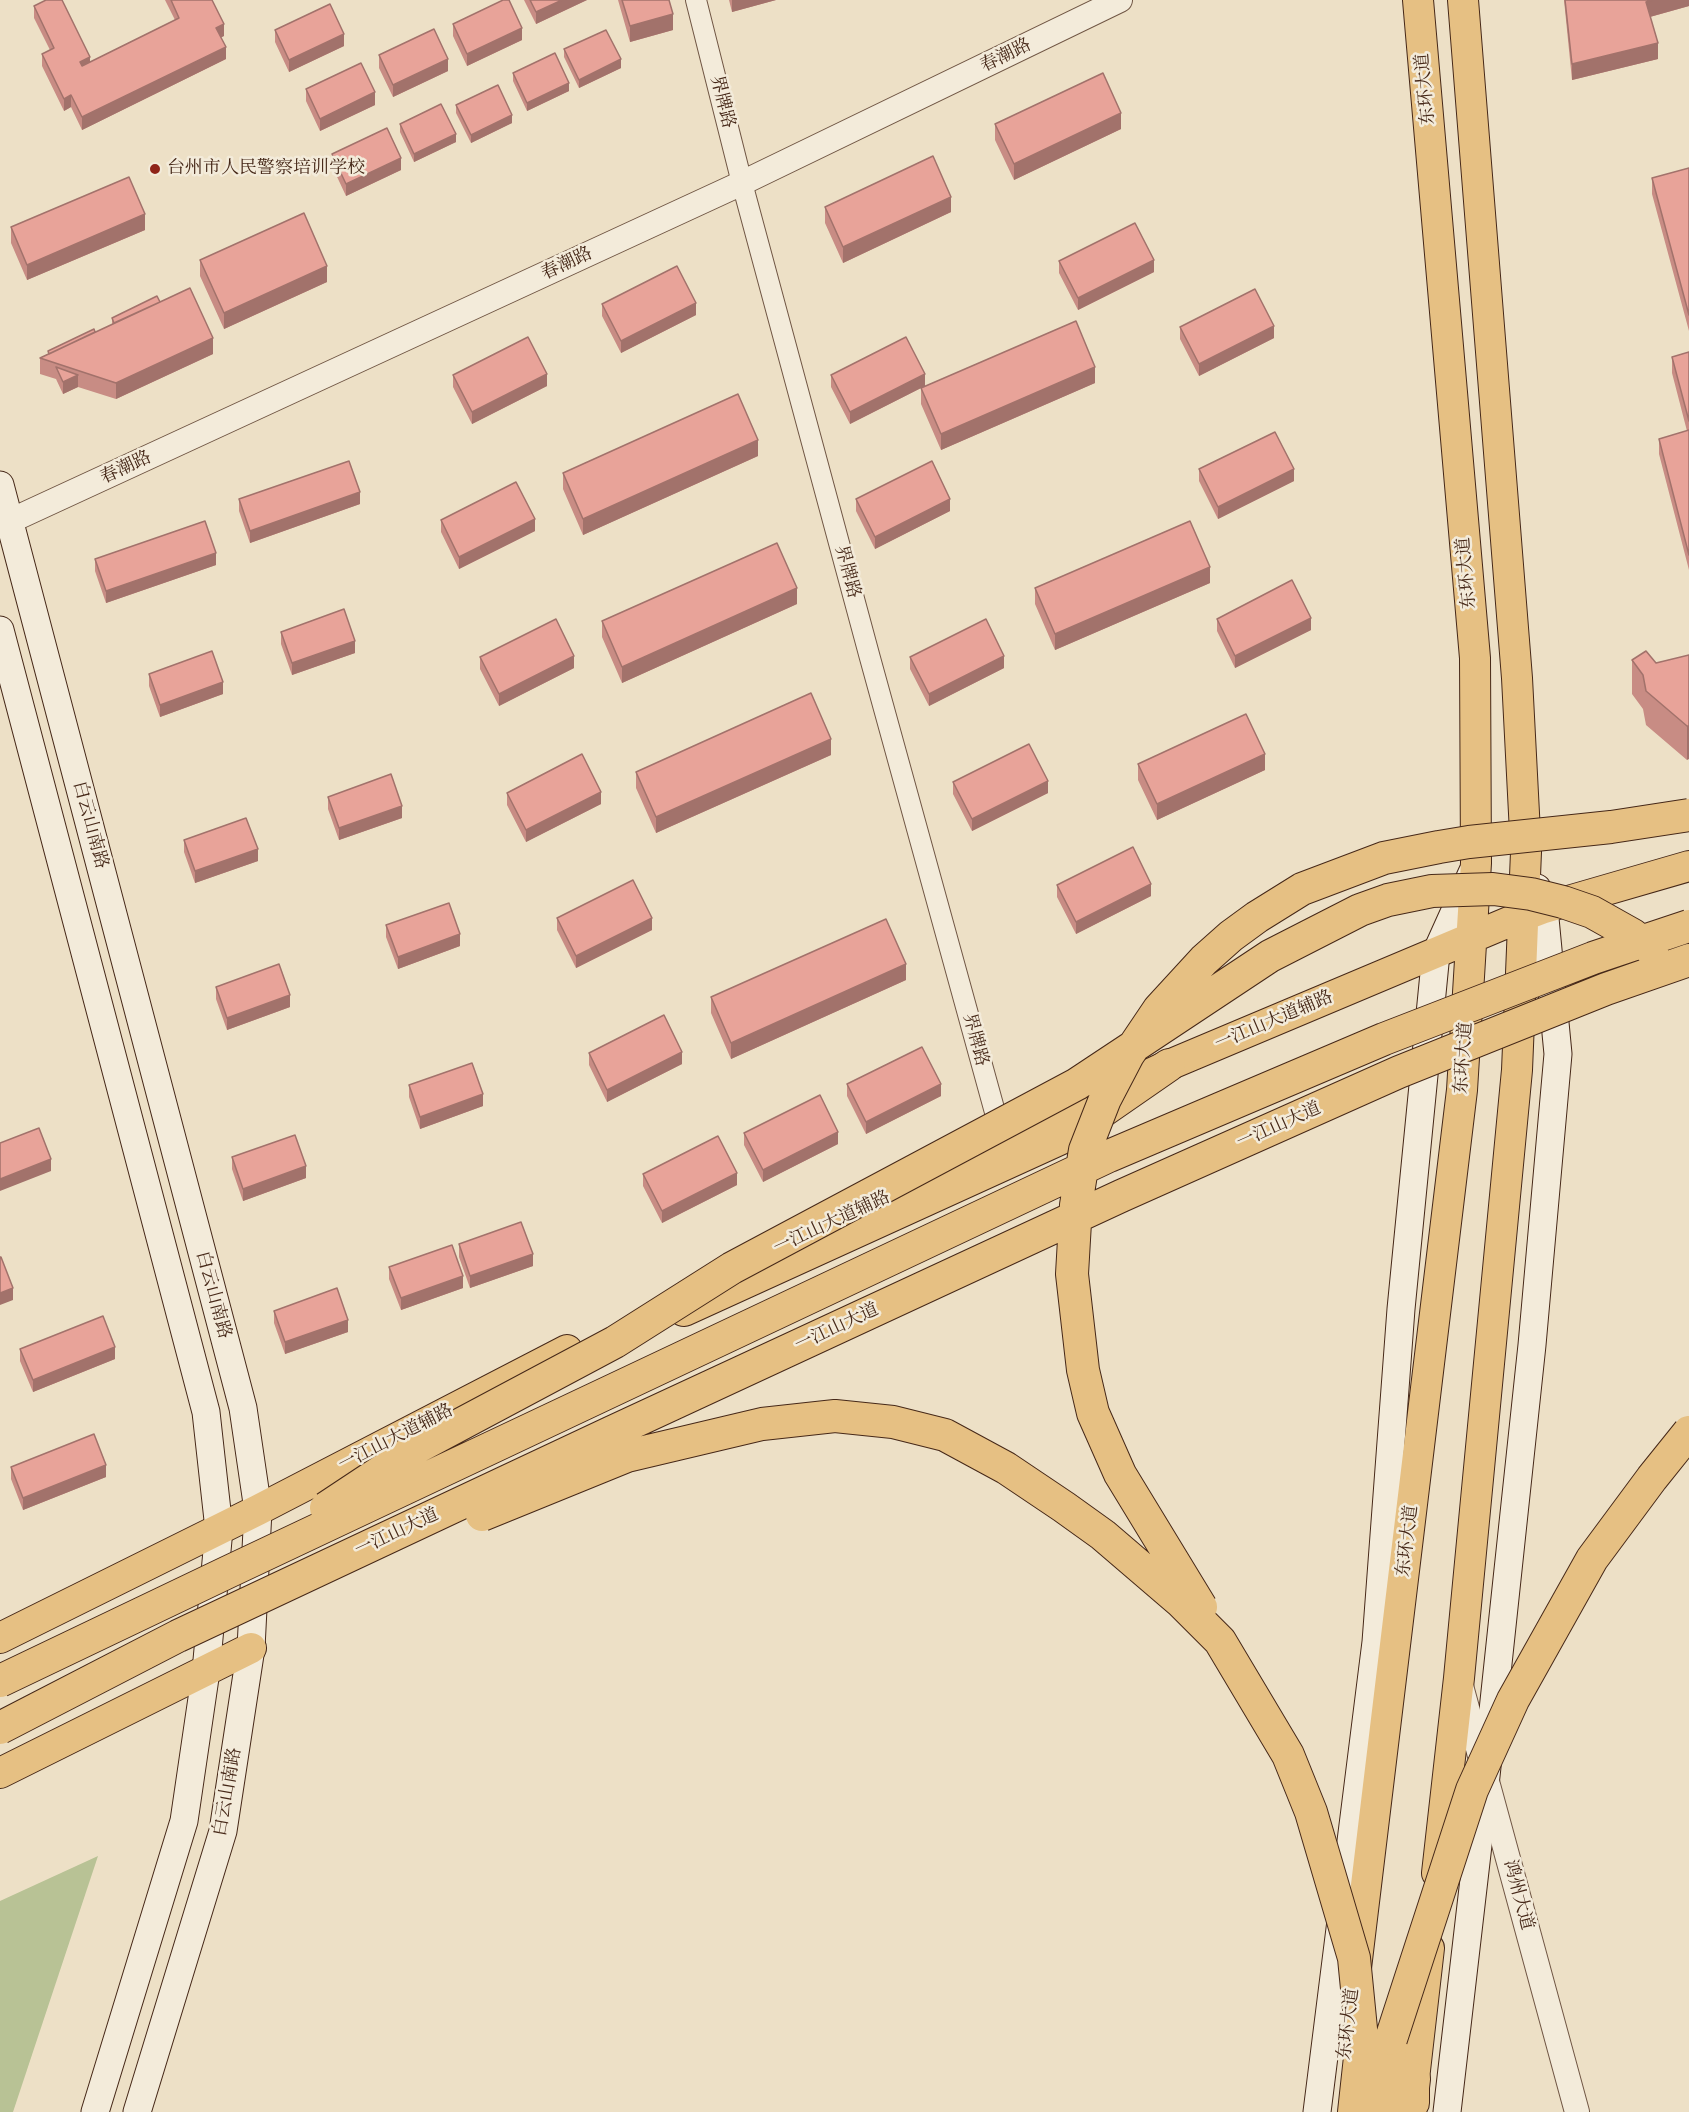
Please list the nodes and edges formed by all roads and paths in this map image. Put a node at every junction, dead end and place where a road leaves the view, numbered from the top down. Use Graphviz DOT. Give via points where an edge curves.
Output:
graph roads {
  1 [pos="696,0"];
  2 [pos="1120,0"];
  3 [pos="1418,0"];
  4 [pos="1463,0"];
  5 [pos="742,183"];
  6 [pos="0,485"];
  7 [pos="3,524"];
  8 [pos="0,630"];
  9 [pos="1689,815"];
  10 [pos="1476,863"];
  11 [pos="1689,866"];
  12 [pos="1533,912"];
  13 [pos="1689,926"];
  14 [pos="1473,938"];
  15 [pos="1436,953"];
  16 [pos="1689,960"];
  17 [pos="1689,981"];
  18 [pos="1169,1065"];
  19 [pos="1004,1142"];
  20 [pos="615,1342"];
  21 [pos="1689,1432"];
  22 [pos="258,1510"];
  23 [pos="219,1529"];
  24 [pos="228,1572"];
  25 [pos="178,1636"];
  26 [pos="0,1638"];
  27 [pos="1220,1641"];
  28 [pos="251,1648"];
  29 [pos="206,1671"];
  30 [pos="1459,1678"];
  31 [pos="0,1681"];
  32 [pos="0,1728"];
  33 [pos="0,1773"];
  34 [pos="1486,1776"];
  35 [pos="1377,2039"];
  36 [pos="1414,2079"];
  37 [pos="1343,2107"];
  38 [pos="95,2112"];
  39 [pos="137,2112"];
  40 [pos="1317,2112"];
  41 [pos="1383,2112"];
  42 [pos="1412,2112"];
  43 [pos="1447,2112"];
  44 [pos="1577,2112"];
  1 -- 5 [label="street, 界牌路"];
  2 -- 5 [label="street, 春潮路"];
  3 -- 10 [label="main road, 东环大道" via="1474,658"];
  4 -- 12 [label="main road"];
  5 -- 7 [label="street, 春潮路"];
  5 -- 19 [label="street, 界牌路"];
  6 -- 7 [label="main road, 白云山南路"];
  7 -- 22 [label="main road, 白云山南路" via="243,1407"];
  8 -- 23 [label="main road, 白云山南路" via="206,1412"];
  9 -- 27 [label="highway, bridge" via="1438,847 1384,858 1302,889 1257,917 1204,960 1159,1009 1116,1075 1085,1150 1076,1205 1072,1274 1083,1370 1093,1413 1120,1474"];
  10 -- 14 [label="main road, 东环大道"];
  10 -- 15 [label="main road"];
  11 -- 12 [label="main road, 一江山大道辅路"];
  12 -- 14 [label="main road, 一江山大道辅路"];
  12 -- 30 [label="main road"];
  12 -- 34 [label="main road" via="1558,1054 1532,1345"];
  13 -- 24 [label="highway, 一江山大道, bridge" via="1593,958 1384,1039 1109,1156"];
  14 -- 15 [label="main road, 一江山大道辅路"];
  14 -- 37 [label="main road, 东环大道" via="1462,1090"];
  15 -- 18 [label="main road, 一江山大道辅路"];
  15 -- 40 [label="main road" via="1401,1309 1376,1642"];
  16 -- 25 [label="highway, 一江山大道, bridge" via="1399,1072 1121,1196"];
  17 -- 20 [label="highway, bridge" via="1633,935 1592,912 1563,902 1493,889 1432,891 1388,900 1299,939 1077,1084 732,1268"];
  18 -- 19 [label="main road, 一江山大道辅路"];
  18 -- 20 [label="highway, bridge" via="1068,1135"];
  19 -- 22 [label="main road, 一江山大道辅路" via="589,1339"];
  20 -- 24 [label="highway, bridge" via="418,1447"];
  21 -- 35 [label="highway, bridge" via="1592,1559 1513,1700 1472,1790"];
  22 -- 23 [label="main road, 一江山大道辅路"];
  22 -- 28 [label="main road, 白云山南路"];
  23 -- 26 [label="main road, 一江山大道辅路"];
  23 -- 29 [label="main road, 白云山南路"];
  24 -- 31 [label="highway, 一江山大道, bridge"];
  25 -- 27 [label="highway, bridge" via="627,1456 762,1424 835,1416 893,1422 945,1435 1006,1468 1102,1535"];
  25 -- 32 [label="highway, 一江山大道, bridge"];
  27 -- 35 [label="highway, bridge" via="1288,1755 1311,1812"];
  28 -- 29 [label="main road"];
  28 -- 39 [label="main road, 白云山南路" via="223,1831"];
  29 -- 33 [label="main road"];
  29 -- 38 [label="main road, 白云山南路" via="184,1821"];
  30 -- 34 [label="street, 鸿州大道"];
  30 -- 36 [label="main road"];
  34 -- 43 [label="main road"];
  34 -- 44 [label="street, 鸿州大道"];
  35 -- 37 [label="highway"];
  35 -- 41 [label="highway"];
  36 -- 42 [label="highway"];
}
